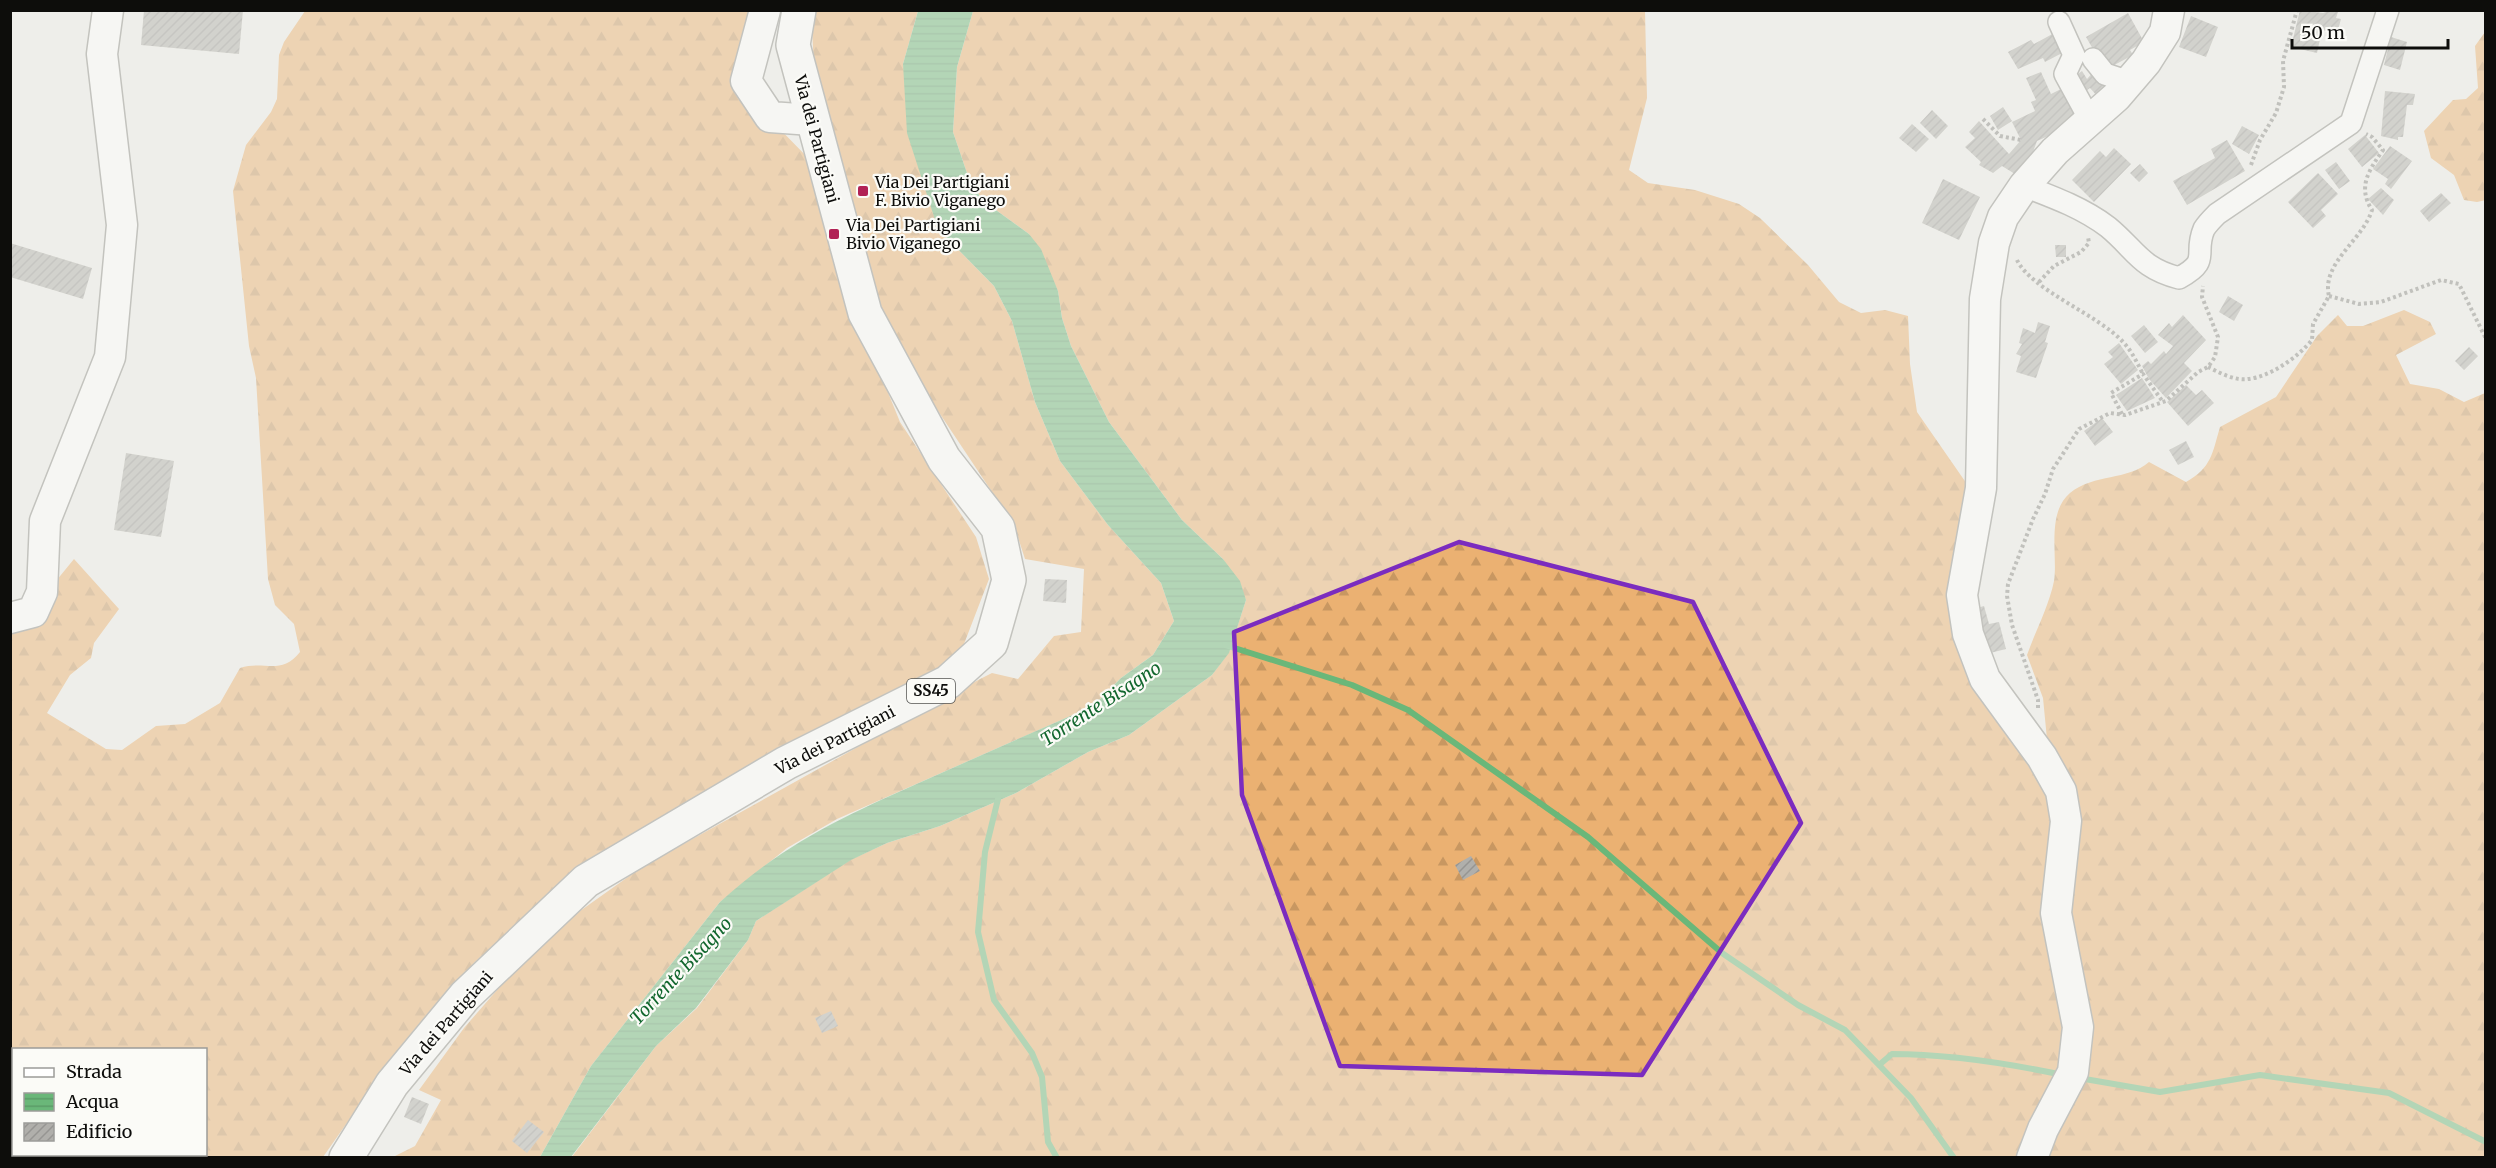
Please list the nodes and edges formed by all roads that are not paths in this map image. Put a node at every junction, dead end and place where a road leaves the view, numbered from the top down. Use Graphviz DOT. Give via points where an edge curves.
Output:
graph roads {
  1 [pos="108,10"];
  2 [pos="765,10"];
  3 [pos="799,10"];
  4 [pos="2169,10"];
  5 [pos="2388,10"];
  6 [pos="2058,21"];
  7 [pos="2093,58"];
  8 [pos="2129,82"];
  9 [pos="812,120"];
  10 [pos="2090,120"];
  11 [pos="2024,186"];
  12 [pos="10,618"];
  13 [pos="346,1158"];
  14 [pos="2032,1158"];
  1 -- 12 [label="main road" via="102,54 122,225 110,357 45,521 42,592 33,612"];
  2 -- 9 [label="main road" via="746,81 770,117"];
  3 -- 9 [label="main road, Via dei Partigiani / SS45" via="793,45"];
  4 -- 8 [label="main road" via="2165,32"];
  5 -- 11 [label="street" via="2351,123 2217,214 2204,229 2200,260 2194,270 2179,278 2153,270 2109,228 2083,212"];
  6 -- 10 [label="street" via="2074,55 2065,74"];
  7 -- 8 [label="street" via="2106,74"];
  8 -- 10 [label="main road"];
  9 -- 13 [label="main road, Via dei Partigiani / SS45" via="865,313 944,459 998,528 1009,580 991,643 948,682 786,763 586,880 465,996 392,1084"];
  10 -- 11 [label="main road"];
  11 -- 14 [label="main road" via="2003,217 1994,243 1985,299 1981,488 1962,595 1968,634 1985,679 2042,757 2061,791 2066,821 2056,913 2078,1027 2068,1081"];
}
